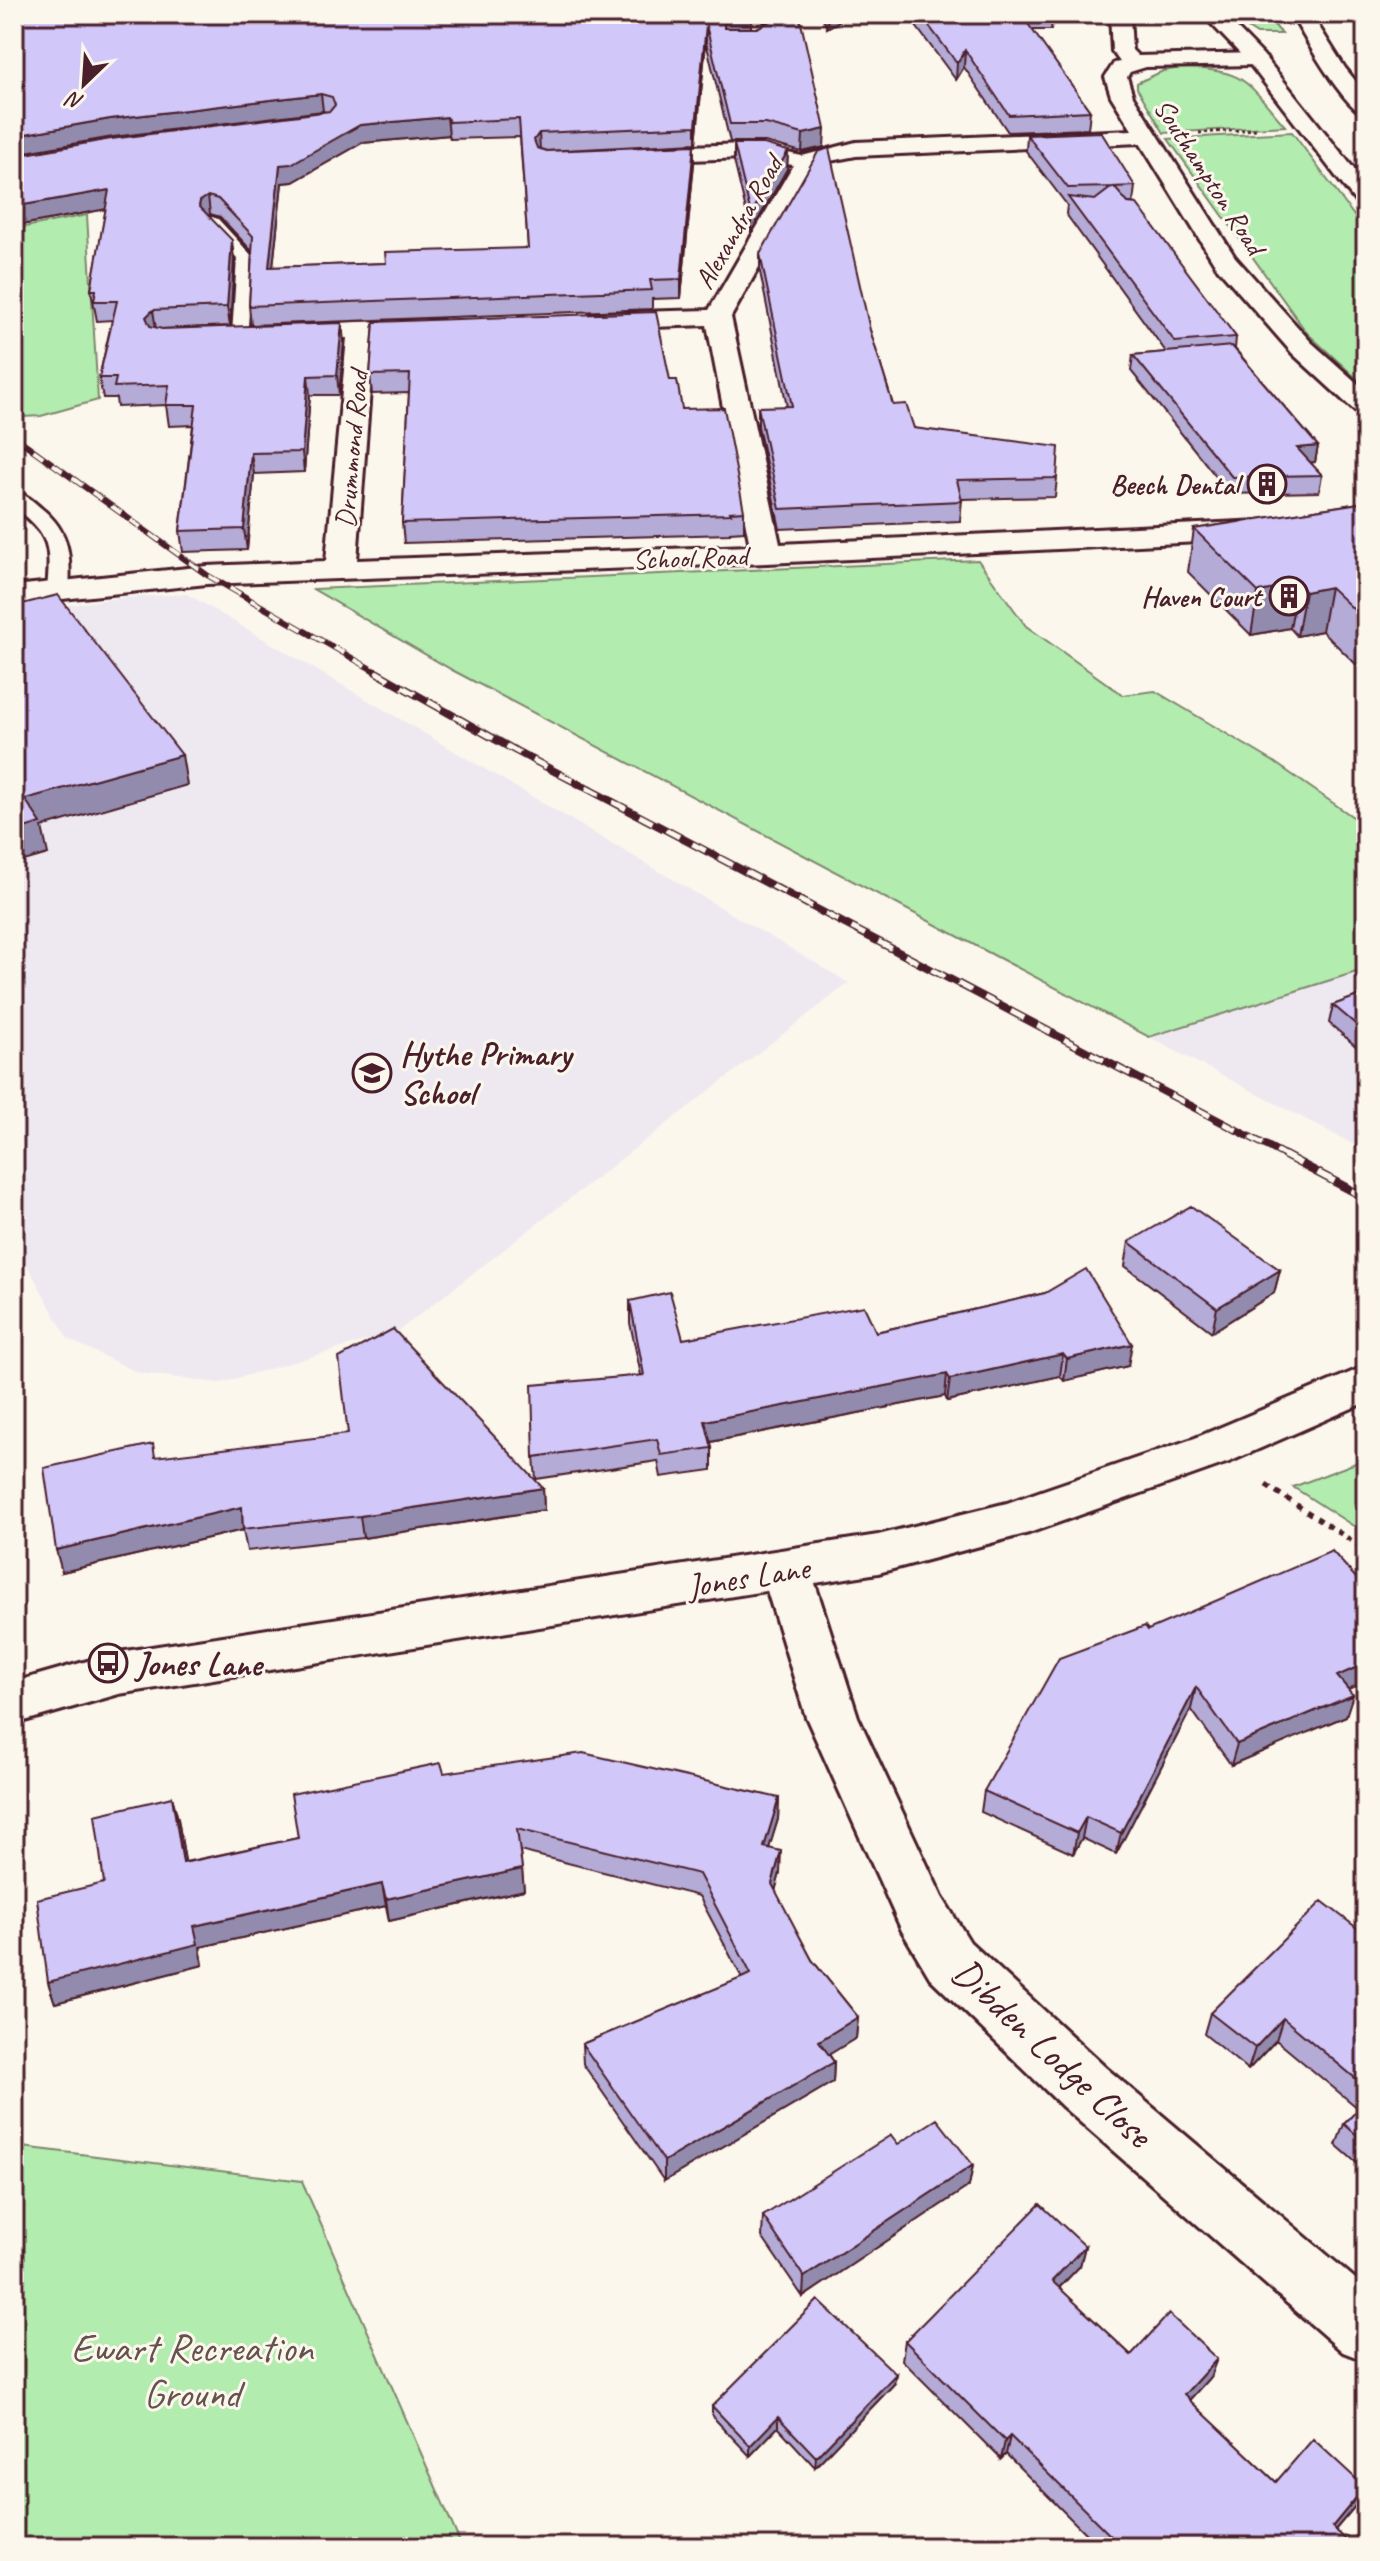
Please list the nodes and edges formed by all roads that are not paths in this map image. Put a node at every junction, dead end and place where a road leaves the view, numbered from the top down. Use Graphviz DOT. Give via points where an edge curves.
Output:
graph roads {
  1 [pos="28,14"];
  2 [pos="749,14"];
  3 [pos="1120,14"];
  4 [pos="1212,14"];
  5 [pos="1301,14"];
  6 [pos="14,22"];
  7 [pos="48,25"];
  8 [pos="731,40"];
  9 [pos="1256,59"];
  10 [pos="1132,63"];
  11 [pos="1364,102"];
  12 [pos="1148,136"];
  13 [pos="606,156"];
  14 [pos="805,163"];
  15 [pos="1366,200"];
  16 [pos="212,222"];
  17 [pos="718,317"];
  18 [pos="572,322"];
  19 [pos="455,327"];
  20 [pos="361,330"];
  21 [pos="241,335"];
  22 [pos="211,336"];
  23 [pos="1366,406"];
  24 [pos="14,497"];
  25 [pos="1366,525"];
  26 [pos="767,554"];
  27 [pos="341,569"];
  28 [pos="58,590"];
  29 [pos="14,595"];
  30 [pos="1366,1383"];
  31 [pos="786,1571"];
  32 [pos="14,1703"];
  33 [pos="1366,2329"];
  1 -- 6 [label="street"];
  2 -- 8 [label="lane" via="764,34"];
  3 -- 10 [label="street" via="1122,51"];
  4 -- 9 [label="street"];
  5 -- 11 [label="street" via="1336,71"];
  6 -- 7 [label="street"];
  9 -- 10 [label="street, Southampton Road"];
  9 -- 15 [label="street"];
  10 -- 12 [label="street, Southampton Road" via="1116,77 1118,87"];
  12 -- 14 [label="street, Alexandra Road" via="856,149"];
  12 -- 23 [label="street, Southampton Road" via="1225,261 1302,348"];
  13 -- 14 [label="street" via="745,151"];
  14 -- 17 [label="street, Alexandra Road"];
  16 -- 21 [label="lane" via="245,257"];
  17 -- 18 [label="street"];
  17 -- 26 [label="street, Alexandra Road"];
  19 -- 20 [label="street"];
  20 -- 21 [label="street"];
  20 -- 27 [label="street, Drummond Road"];
  21 -- 22 [label="street"];
  24 -- 28 [label="lane" via="50,523 58,537"];
  25 -- 26 [label="street, School Road"];
  26 -- 27 [label="street, School Road"];
  27 -- 28 [label="street, School Road"];
  28 -- 29 [label="street, School Road"];
  30 -- 31 [label="street, Jones Lane" via="1212,1450 1012,1520"];
  31 -- 32 [label="street, Jones Lane" via="119,1673"];
  31 -- 33 [label="street, Dibden Lodge Close" via="832,1717 922,1914 950,1960 1084,2087"];
}
